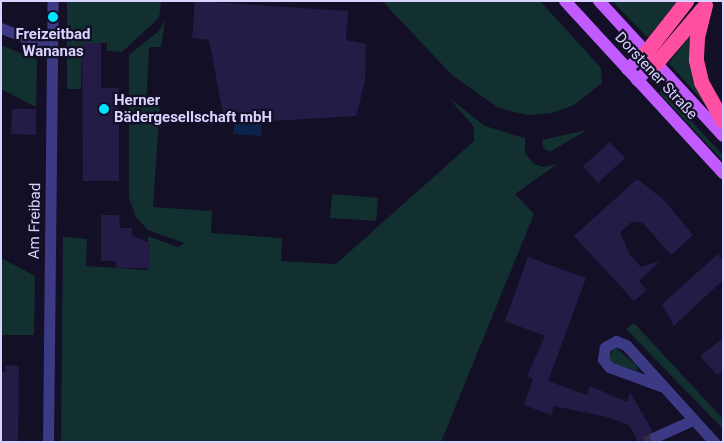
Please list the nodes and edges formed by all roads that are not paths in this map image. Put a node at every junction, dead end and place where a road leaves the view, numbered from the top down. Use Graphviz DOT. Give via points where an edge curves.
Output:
graph roads {
  1 [pos="53,1"];
  2 [pos="565,1"];
  3 [pos="599,1"];
  4 [pos="686,1"];
  5 [pos="707,3"];
  6 [pos="1,28"];
  7 [pos="52,48"];
  8 [pos="651,58"];
  9 [pos="627,69"];
  10 [pos="637,80"];
  11 [pos="723,121"];
  12 [pos="723,136"];
  13 [pos="723,173"];
  14 [pos="661,386"];
  15 [pos="693,420"];
  16 [pos="655,437"];
  17 [pos="48,442"];
  18 [pos="714,442"];
  1 -- 7 [label="street, Am Freibad"];
  2 -- 9 [label="main road, Dorstener Straße"];
  3 -- 8 [label="main road, Dorstener Straße"];
  4 -- 8 [label="highway"];
  5 -- 8 [label="highway"];
  5 -- 11 [label="highway" via="697,38 696,60 701,82"];
  6 -- 7 [label="street"];
  7 -- 17 [label="street, Am Freibad"];
  8 -- 9 [label="main road"];
  8 -- 10 [label="main road"];
  8 -- 12 [label="main road, Dorstener Straße"];
  9 -- 10 [label="main road, Dorstener Straße"];
  10 -- 13 [label="main road, Dorstener Straße"];
  14 -- 14 [label="street" via="626,345 612,342 605,347 603,358 609,367"];
  14 -- 15 [label="street"];
  15 -- 16 [label="street"];
  15 -- 18 [label="street"];
}
